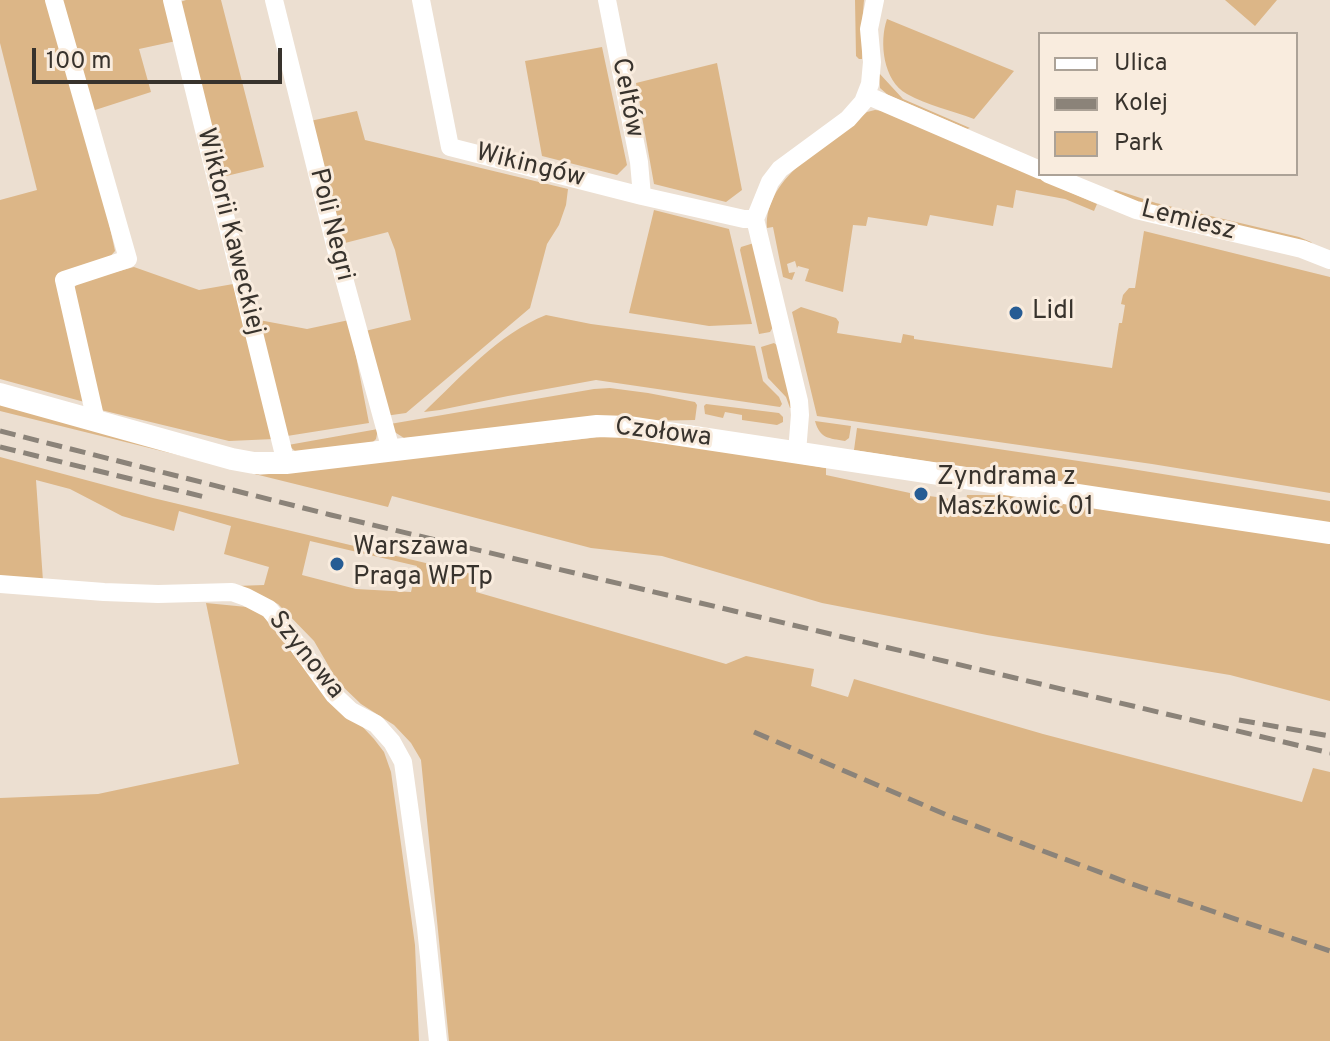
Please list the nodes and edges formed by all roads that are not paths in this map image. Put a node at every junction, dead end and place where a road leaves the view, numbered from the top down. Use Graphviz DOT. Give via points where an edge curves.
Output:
graph roads {
  1 [pos="54,0"];
  2 [pos="172,0"];
  3 [pos="274,0"];
  4 [pos="421,0"];
  5 [pos="607,0"];
  6 [pos="875,0"];
  7 [pos="866,95"];
  8 [pos="1038,169"];
  9 [pos="1053,176"];
  10 [pos="642,196"];
  11 [pos="755,219"];
  12 [pos="1330,260"];
  13 [pos="0,394"];
  14 [pos="96,421"];
  15 [pos="391,450"];
  16 [pos="797,452"];
  17 [pos="286,463"];
  18 [pos="1330,533"];
  19 [pos="0,584"];
  20 [pos="438,1041"];
  1 -- 14 [label="street" via="128,259 64,280"];
  2 -- 17 [label="street, Wiktorii Kaweckiej"];
  3 -- 15 [label="street, Poli Negri"];
  4 -- 10 [label="street, Wikingów" via="450,147"];
  5 -- 10 [label="street, Celtów"];
  6 -- 7 [label="street"];
  7 -- 8 [label="street"];
  7 -- 11 [label="street" via="848,119 780,169"];
  9 -- 12 [label="street, Lemiesz" via="1136,210"];
  10 -- 11 [label="street, Wikingów"];
  11 -- 16 [label="street" via="799,401"];
  13 -- 14 [label="street, Czołowa"];
  14 -- 17 [label="street, Czołowa" via="232,459"];
  15 -- 16 [label="street, Czołowa" via="610,426"];
  15 -- 17 [label="street, Czołowa"];
  16 -- 18 [label="street, Czołowa"];
  19 -- 20 [label="street, Szynowa" via="158,594 232,592 269,609 334,695 376,724 403,762"];
}
